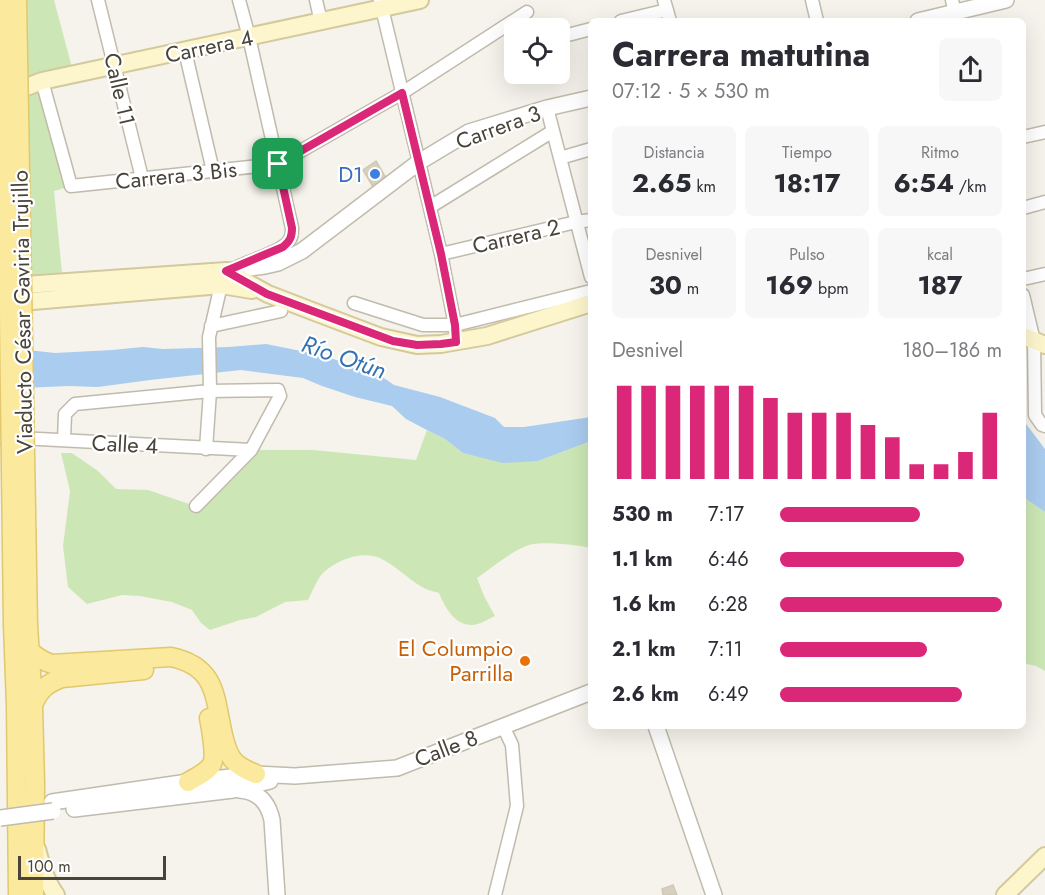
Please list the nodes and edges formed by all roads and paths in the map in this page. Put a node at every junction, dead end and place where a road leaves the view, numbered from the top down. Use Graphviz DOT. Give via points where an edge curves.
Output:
graph roads {
  1 [pos="5,0"];
  2 [pos="17,0"];
  3 [pos="98,0"];
  4 [pos="239,0"];
  5 [pos="316,0"];
  6 [pos="420,0"];
  7 [pos="812,0"];
  8 [pos="1006,0"];
  9 [pos="382,4"];
  10 [pos="667,10"];
  11 [pos="954,11"];
  12 [pos="527,12"];
  13 [pos="634,18"];
  14 [pos="816,18"];
  15 [pos="929,18"];
  16 [pos="321,22"];
  17 [pos="588,29"];
  18 [pos="570,33"];
  19 [pos="249,37"];
  20 [pos="185,51"];
  21 [pos="115,66"];
  22 [pos="42,81"];
  23 [pos="402,93"];
  24 [pos="0,97"];
  25 [pos="588,99"];
  26 [pos="547,108"];
  27 [pos="553,131"];
  28 [pos="1045,132"];
  29 [pos="1026,136"];
  30 [pos="588,151"];
  31 [pos="560,158"];
  32 [pos="419,162"];
  33 [pos="278,164"];
  34 [pos="213,171"];
  35 [pos="142,178"];
  36 [pos="1045,202"];
  37 [pos="430,207"];
  38 [pos="1026,207"];
  39 [pos="588,220"];
  40 [pos="576,222"];
  41 [pos="441,254"];
  42 [pos="588,266"];
  43 [pos="1045,274"];
  44 [pos="224,278"];
  45 [pos="1026,278"];
  46 [pos="0,287"];
  47 [pos="588,292"];
  48 [pos="354,303"];
  49 [pos="0,304"];
  50 [pos="588,304"];
  51 [pos="1026,308"];
  52 [pos="281,311"];
  53 [pos="210,332"];
  54 [pos="455,334"];
  55 [pos="1034,341"];
  56 [pos="210,385"];
  57 [pos="1044,425"];
  58 [pos="0,437"];
  59 [pos="64,440"];
  60 [pos="206,449"];
  61 [pos="251,450"];
  62 [pos="196,506"];
  63 [pos="20,636"];
  64 [pos="0,662"];
  65 [pos="588,693"];
  66 [pos="33,705"];
  67 [pos="0,718"];
  68 [pos="503,726"];
  69 [pos="658,729"];
  70 [pos="256,774"];
  71 [pos="295,776"];
  72 [pos="17,781"];
  73 [pos="188,782"];
  74 [pos="233,789"];
  75 [pos="53,807"];
  76 [pos="0,808"];
  77 [pos="0,818"];
  78 [pos="35,838"];
  79 [pos="1045,856"];
  80 [pos="18,895"];
  81 [pos="34,895"];
  82 [pos="56,895"];
  83 [pos="277,895"];
  84 [pos="495,895"];
  85 [pos="714,895"];
  86 [pos="1005,895"];
  1 -- 63 [label="main road, Viaducto César Gaviria Trujillo, bridge"];
  2 -- 63 [label="main road, Viaducto César Gaviria Trujillo, bridge"];
  3 -- 21 [label="street, Calle 11"];
  4 -- 19 [label="street"];
  5 -- 16 [label="street"];
  6 -- 9 [label="main road, Carrera 4"];
  7 -- 14 [label="street"];
  8 -- 11 [label="street"];
  9 -- 16 [label="main road, Carrera 4"];
  9 -- 23 [label="street"];
  10 -- 13 [label="street"];
  11 -- 15 [label="street"];
  12 -- 23 [label="street, Carrera 3 Bis"];
  16 -- 19 [label="main road, Carrera 4"];
  17 -- 18 [label="street"];
  19 -- 20 [label="main road, Carrera 4"];
  19 -- 33 [label="street"];
  20 -- 21 [label="main road, Carrera 4"];
  20 -- 34 [label="street"];
  21 -- 22 [label="main road, Carrera 4"];
  21 -- 35 [label="street, Calle 11"];
  22 -- 24 [label="main road, Carrera 4"];
  22 -- 35 [label="street, Carrera 3 Bis" via="71,186"];
  23 -- 32 [label="street"];
  23 -- 33 [label="street, Carrera 3 Bis"];
  25 -- 26 [label="street, Carrera 3"];
  26 -- 27 [label="street"];
  26 -- 32 [label="street, Carrera 3" via="469,132"];
  27 -- 31 [label="street"];
  27 -- 37 [label="street"];
  28 -- 29 [label="street"];
  30 -- 31 [label="street"];
  31 -- 40 [label="street"];
  32 -- 37 [label="street"];
  32 -- 44 [label="street, Carrera 3" via="302,251 278,263"];
  33 -- 34 [label="street, Carrera 3 Bis"];
  33 -- 44 [label="street" via="292,228 290,241"];
  34 -- 35 [label="street, Carrera 3 Bis"];
  36 -- 38 [label="street"];
  37 -- 41 [label="street"];
  39 -- 40 [label="street, Carrera 2"];
  40 -- 41 [label="street, Carrera 2"];
  40 -- 42 [label="street"];
  41 -- 54 [label="street"];
  43 -- 45 [label="street"];
  44 -- 46 [label="main road"];
  44 -- 49 [label="main road"];
  44 -- 53 [label="street"];
  44 -- 54 [label="main road" via="393,341 441,344"];
  47 -- 54 [label="street"];
  48 -- 54 [label="street"];
  50 -- 54 [label="main road" via="487,336"];
  51 -- 55 [label="street"];
  52 -- 53 [label="street"];
  53 -- 56 [label="street"];
  55 -- 57 [label="street" via="1035,415"];
  56 -- 59 [label="street" via="75,404 65,414"];
  56 -- 60 [label="street"];
  56 -- 61 [label="street" via="278,390 280,396"];
  58 -- 59 [label="street, Calle 4"];
  59 -- 60 [label="street, Calle 4"];
  60 -- 61 [label="street, Calle 4"];
  61 -- 62 [label="street"];
  63 -- 64 [label="main road"];
  63 -- 66 [label="main road"];
  63 -- 70 [label="main road" via="35,656 52,664 171,657 190,662 214,690 229,754 240,766"];
  63 -- 72 [label="main road"];
  65 -- 68 [label="street, Calle 8"];
  66 -- 73 [label="main road" via="44,687 62,678 169,668 187,672 204,693 214,754 206,771"];
  66 -- 78 [label="main road"];
  67 -- 72 [label="main road" via="13,741"];
  68 -- 71 [label="street, Calle 8" via="397,768"];
  68 -- 84 [label="street" via="512,745 517,806"];
  69 -- 85 [label="street"];
  70 -- 71 [label="street, Calle 8"];
  70 -- 73 [label="street, Calle 8"];
  71 -- 74 [label="street, Calle 8"];
  72 -- 80 [label="main road"];
  73 -- 75 [label="street, Calle 8"];
  74 -- 75 [label="street, Calle 8"];
  74 -- 83 [label="street" via="256,794 269,810"];
  75 -- 76 [label="street, Calle 8"];
  75 -- 77 [label="street, Calle 8, bridge"];
  78 -- 81 [label="main road"];
  78 -- 82 [label="main road"];
  79 -- 86 [label="main road"];
}
